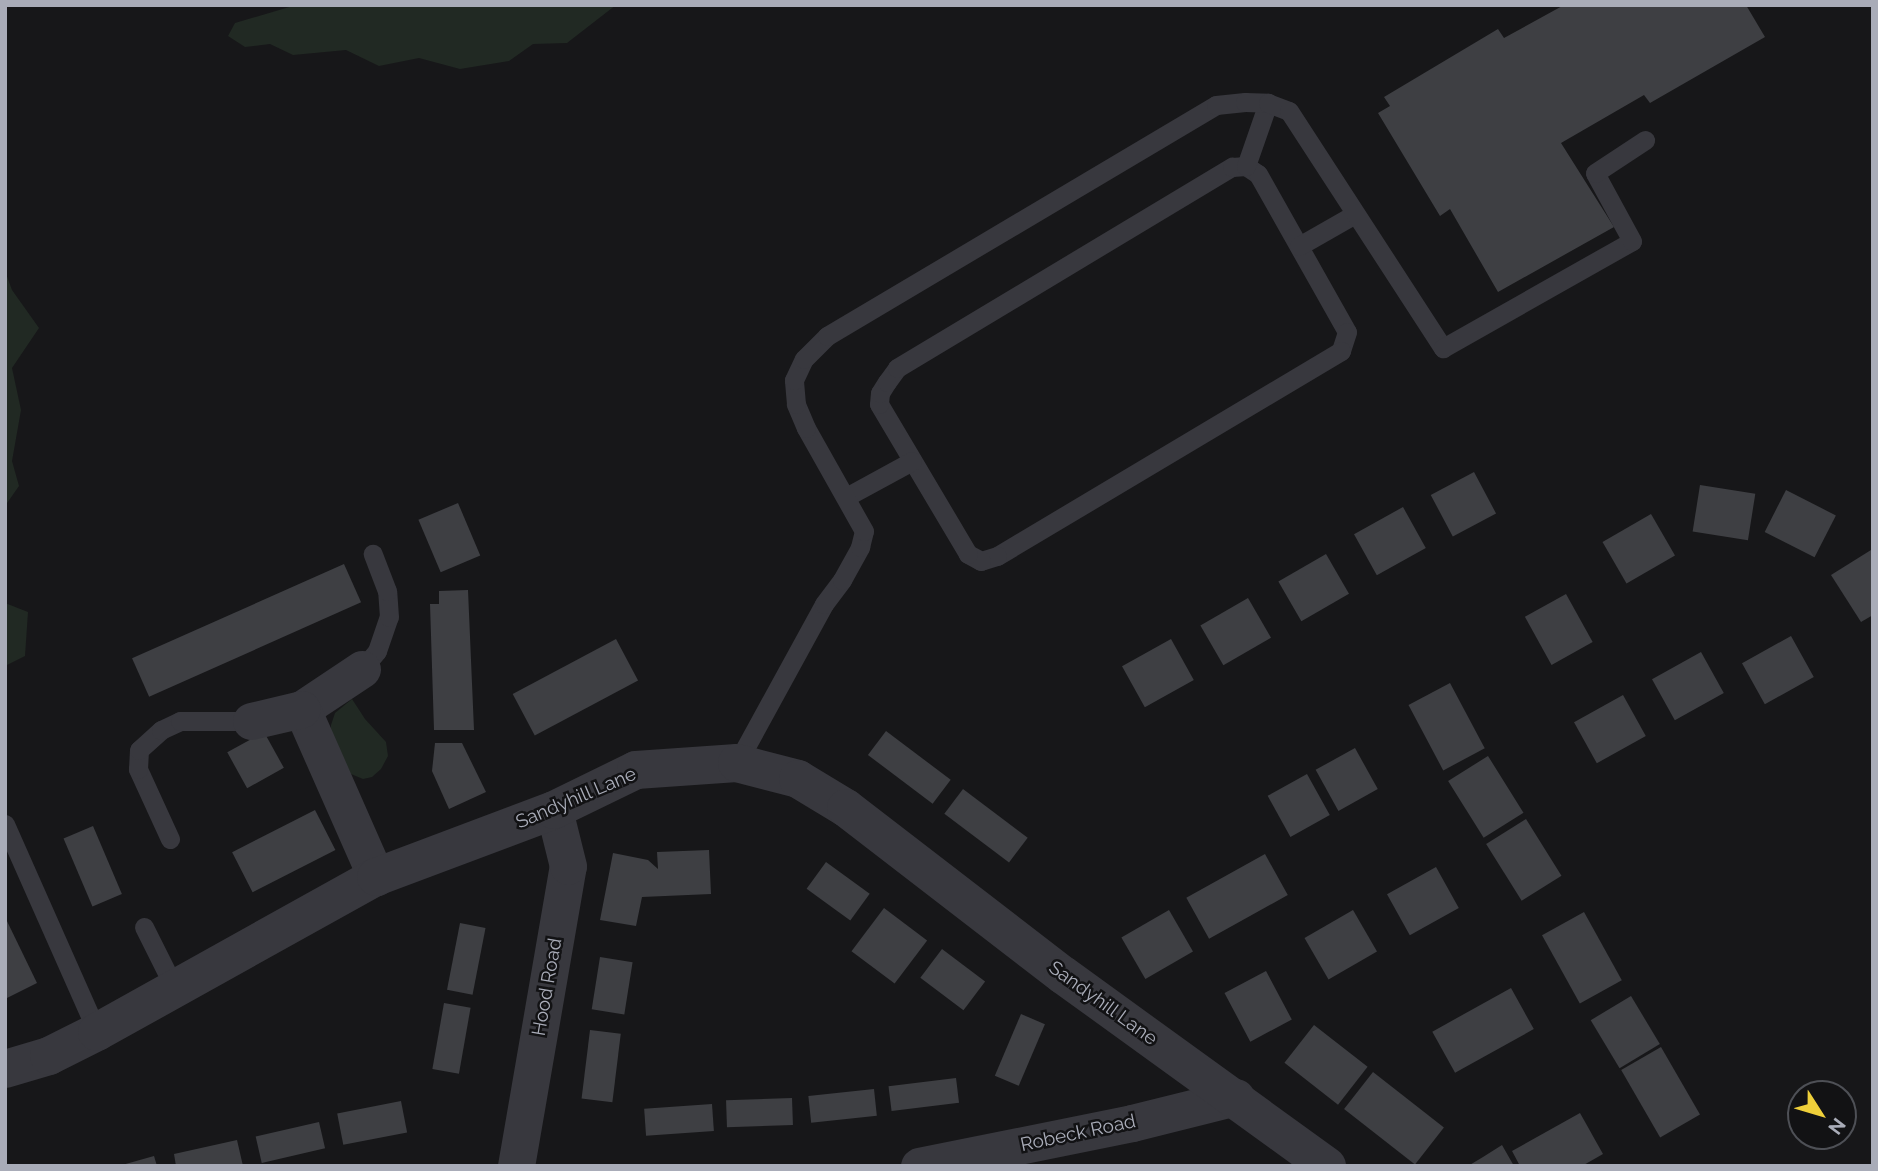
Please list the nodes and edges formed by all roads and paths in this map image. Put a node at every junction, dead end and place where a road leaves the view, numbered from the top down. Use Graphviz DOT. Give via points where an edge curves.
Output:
graph roads {
  1 [pos="1268,103"];
  2 [pos="1645,140"];
  3 [pos="1246,166"];
  4 [pos="1355,214"];
  5 [pos="1299,246"];
  6 [pos="912,461"];
  7 [pos="846,497"];
  8 [pos="373,554"];
  9 [pos="362,669"];
  10 [pos="302,709"];
  11 [pos="251,721"];
  12 [pos="737,763"];
  13 [pos="554,810"];
  14 [pos="5,824"];
  15 [pos="170,839"];
  16 [pos="376,877"];
  17 [pos="144,927"];
  18 [pos="175,989"];
  19 [pos="97,1032"];
  20 [pos="5,1069"];
  21 [pos="1236,1097"];
  22 [pos="516,1166"];
  23 [pos="919,1166"];
  24 [pos="1327,1166"];
  1 -- 3 [label="lane"];
  1 -- 4 [label="lane" via="1289,111"];
  1 -- 7 [label="lane" via="1216,105 827,336 804,359 793,380 806,428"];
  2 -- 4 [label="lane" via="1595,173 1632,241 1443,348"];
  3 -- 5 [label="lane" via="1258,174"];
  3 -- 6 [label="lane" via="1232,167 897,368 880,393 879,404"];
  4 -- 5 [label="lane"];
  5 -- 6 [label="lane" via="1347,332 1341,351 998,556 981,561 968,554"];
  6 -- 7 [label="lane"];
  7 -- 12 [label="lane" via="864,531 860,547"];
  8 -- 9 [label="lane" via="387,591 389,617 377,650"];
  9 -- 10 [label="street"];
  10 -- 11 [label="street"];
  10 -- 16 [label="street"];
  11 -- 15 [label="lane" via="180,721 161,730 139,750 138,769"];
  12 -- 13 [label="street, Sandyhill Lane" via="636,770"];
  12 -- 21 [label="street, Sandyhill Lane" via="797,779 846,808 1063,975"];
  13 -- 16 [label="street, Sandyhill Lane"];
  13 -- 22 [label="street, Hood Road" via="568,866"];
  14 -- 19 [label="lane"];
  16 -- 18 [label="street, Sandyhill Lane"];
  17 -- 18 [label="lane"];
  18 -- 19 [label="street, Sandyhill Lane"];
  19 -- 20 [label="street, Sandyhill Lane" via="49,1056"];
  21 -- 23 [label="street, Robeck Road"];
  21 -- 24 [label="street, Sandyhill Lane"];
}
